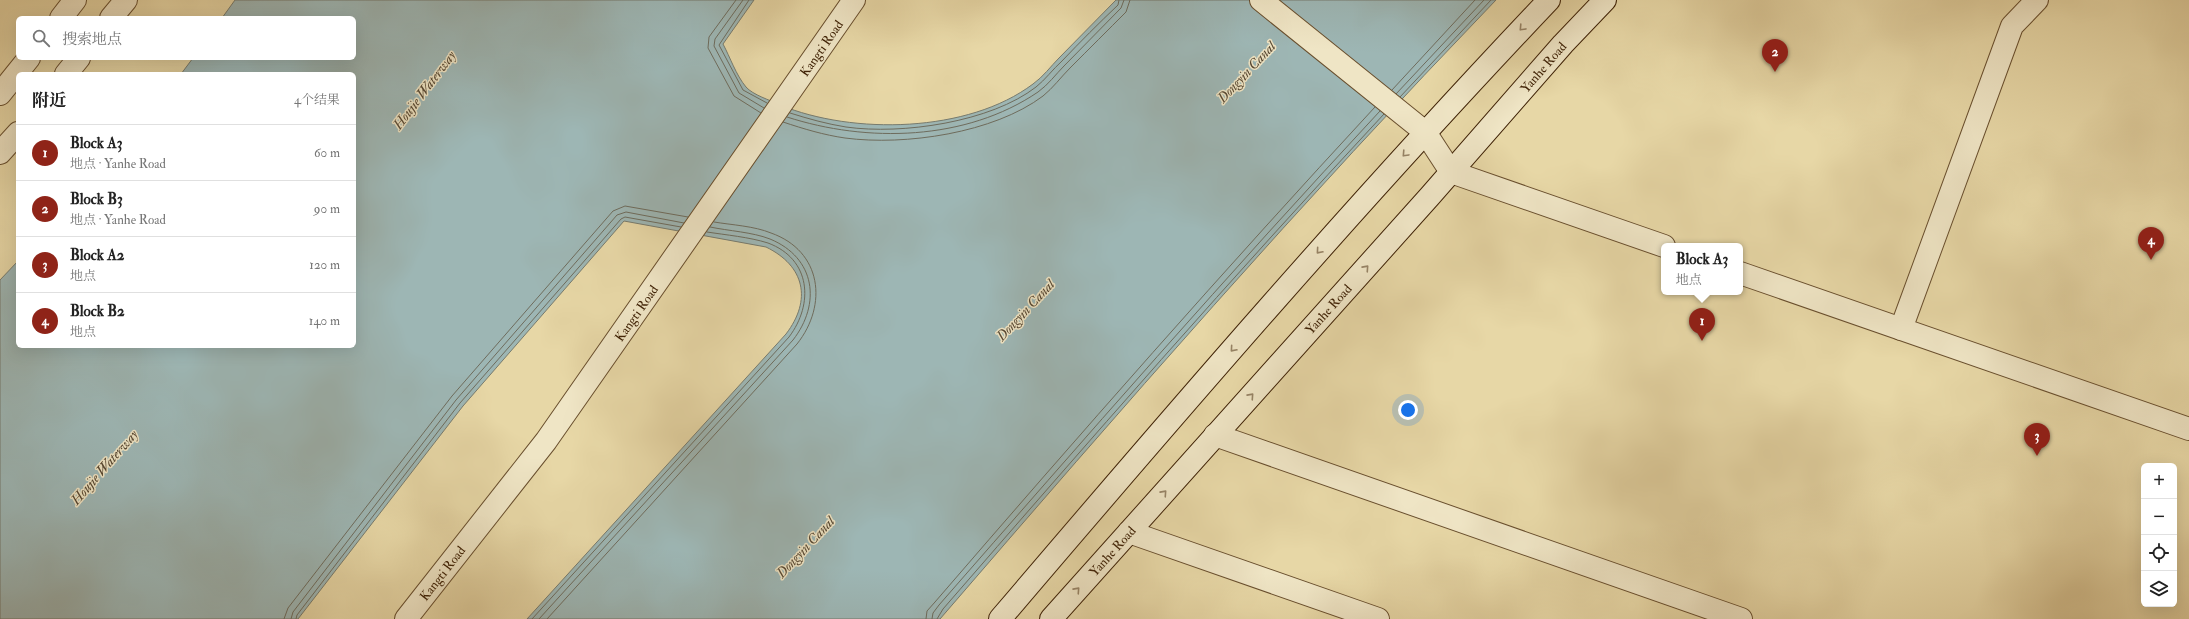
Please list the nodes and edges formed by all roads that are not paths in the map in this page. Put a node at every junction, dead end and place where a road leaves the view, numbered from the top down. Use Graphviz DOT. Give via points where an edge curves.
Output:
graph roads {
  1 [pos="75,0"];
  2 [pos="126,0"];
  3 [pos="854,0"];
  4 [pos="1261,0"];
  5 [pos="1549,0"];
  6 [pos="1605,0"];
  7 [pos="2037,0"];
  8 [pos="63,16"];
  9 [pos="113,16"];
  10 [pos="27,60"];
  11 [pos="77,60"];
  12 [pos="18,72"];
  13 [pos="68,72"];
  14 [pos="16,74"];
  15 [pos="0,94"];
  16 [pos="1425,132"];
  17 [pos="16,135"];
  18 [pos="0,153"];
  19 [pos="1451,172"];
  20 [pos="1661,245"];
  21 [pos="1743,274"];
  22 [pos="1901,329"];
  23 [pos="2189,429"];
  24 [pos="1215,435"];
  25 [pos="1129,532"];
  26 [pos="406,619"];
  27 [pos="1000,619"];
  28 [pos="1051,619"];
  29 [pos="1378,619"];
  30 [pos="1741,619"];
  1 -- 8 [label="street"];
  2 -- 9 [label="street"];
  3 -- 26 [label="street, Kangti Road" via="546,441"];
  4 -- 16 [label="street"];
  5 -- 16 [label="street, one-way"];
  6 -- 19 [label="street, Yanhe Road" via="1562,44"];
  7 -- 22 [label="street" via="2012,26"];
  10 -- 12 [label="street"];
  11 -- 13 [label="street"];
  14 -- 15 [label="street"];
  16 -- 19 [label="street"];
  16 -- 27 [label="street, one-way" via="1156,437"];
  17 -- 18 [label="street"];
  19 -- 20 [label="street"];
  24 -- 19 [label="street, Yanhe Road, one-way"];
  21 -- 22 [label="street"];
  22 -- 23 [label="street"];
  25 -- 24 [label="street, Yanhe Road, one-way"];
  24 -- 30 [label="street"];
  28 -- 25 [label="street, Yanhe Road, one-way"];
  25 -- 29 [label="street"];
}
